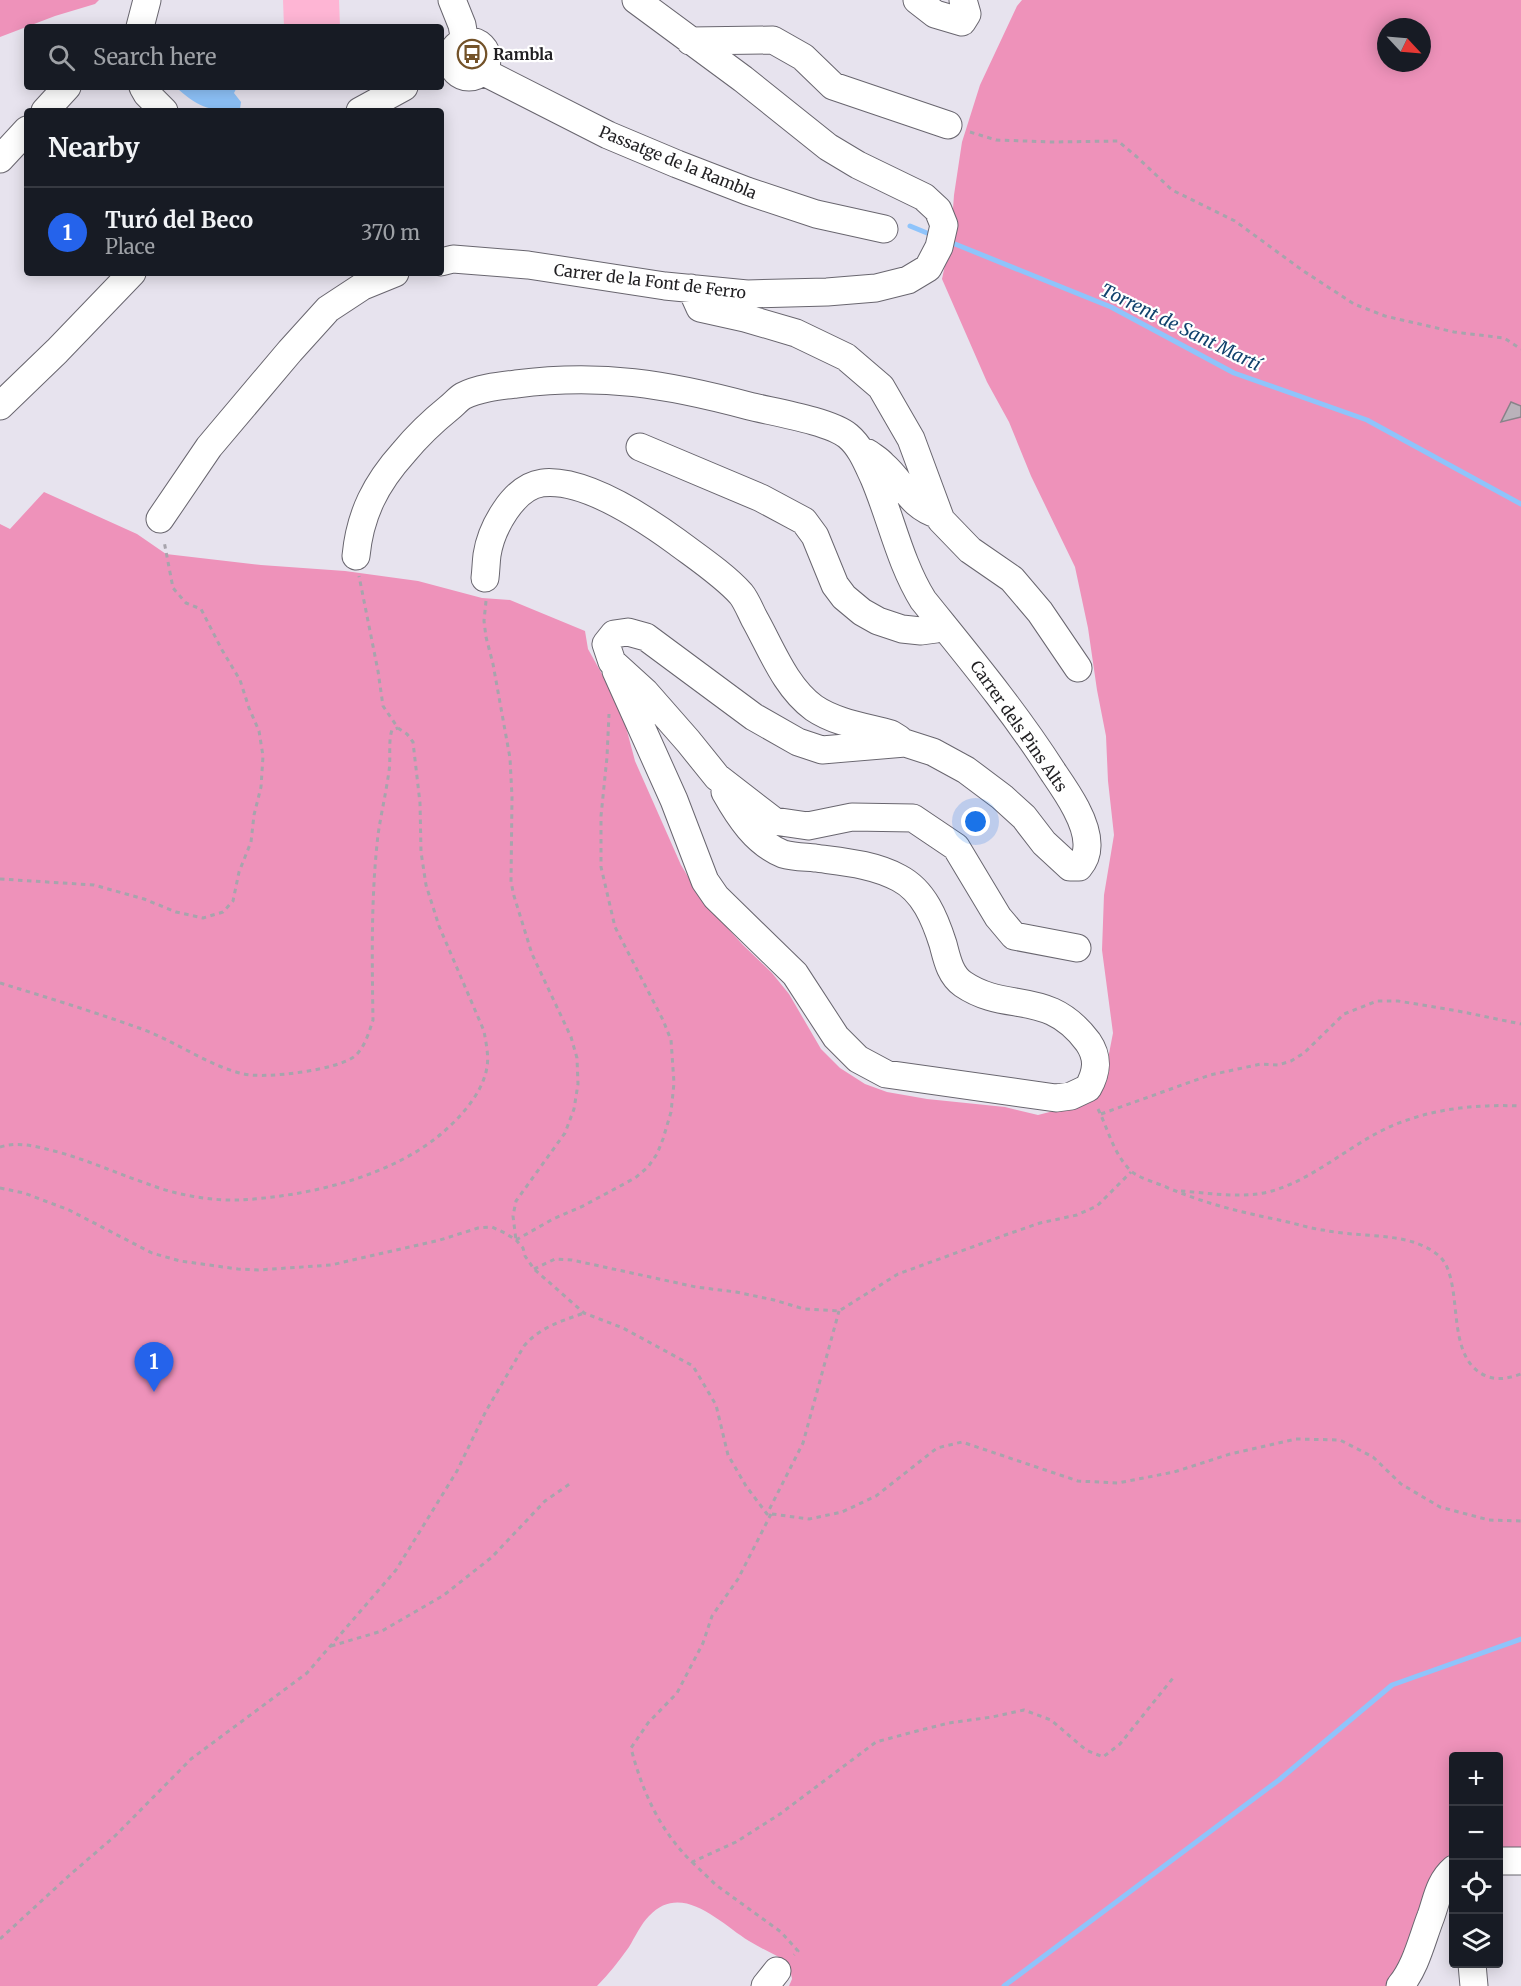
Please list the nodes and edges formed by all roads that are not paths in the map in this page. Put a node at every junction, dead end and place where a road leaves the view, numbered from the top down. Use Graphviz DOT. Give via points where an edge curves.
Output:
graph roads {
  1 [pos="147,0"];
  2 [pos="452,0"];
  3 [pos="636,0"];
  4 [pos="917,0"];
  5 [pos="963,0"];
  6 [pos="141,24"];
  7 [pos="690,40"];
  8 [pos="452,58"];
  9 [pos="64,90"];
  10 [pos="146,90"];
  11 [pos="398,90"];
  12 [pos="48,108"];
  13 [pos="161,108"];
  14 [pos="366,108"];
  15 [pos="948,125"];
  16 [pos="24,133"];
  17 [pos="0,159"];
  18 [pos="884,229"];
  19 [pos="444,262"];
  20 [pos="129,276"];
  21 [pos="388,276"];
  22 [pos="691,288"];
  23 [pos="0,406"];
  24 [pos="857,445"];
  25 [pos="640,447"];
  26 [pos="939,515"];
  27 [pos="160,519"];
  28 [pos="356,556"];
  29 [pos="485,578"];
  30 [pos="943,625"];
  31 [pos="612,662"];
  32 [pos="1078,668"];
  33 [pos="905,743"];
  34 [pos="717,777"];
  35 [pos="1077,948"];
  36 [pos="1503,1861"];
  37 [pos="1521,1861"];
  38 [pos="1449,1875"];
  39 [pos="1472,1968"];
  40 [pos="1400,1986"];
  41 [pos="1474,1986"];
  1 -- 6 [label="street"];
  2 -- 8 [label="street" via="462,25"];
  3 -- 7 [label="street, Carrer de la Font de Ferro"];
  4 -- 5 [label="street" via="935,14 962,22 967,14"];
  7 -- 15 [label="street" via="773,40 803,57 833,86"];
  7 -- 22 [label="street, Carrer de la Font de Ferro" via="828,147 924,197 938,210 944,225 928,268 908,280 876,288 747,294"];
  8 -- 18 [label="street, Passatge de la Rambla" via="453,68 461,75 472,77 482,71 608,135 677,164 816,214"];
  9 -- 12 [label="street"];
  10 -- 13 [label="street"];
  11 -- 14 [label="street"];
  16 -- 17 [label="street"];
  19 -- 22 [label="street, Carrer de la Font de Ferro" via="528,265"];
  20 -- 23 [label="street"];
  21 -- 27 [label="street" via="363,286 328,309 209,447"];
  22 -- 26 [label="street" via="700,308 796,333 846,357 881,387 911,439"];
  24 -- 26 [label="street" via="884,465 911,499"];
  24 -- 28 [label="street" via="846,434 823,425 647,383 593,379 491,387 464,396 425,428 389,468 367,505"];
  24 -- 30 [label="street, Carrer dels Pins Alts" via="885,503 911,579"];
  25 -- 30 [label="street" via="761,498 804,521 815,536 835,585 862,612 902,629 921,631"];
  26 -- 32 [label="street" via="970,550 1012,579"];
  29 -- 33 [label="street" via="487,554 496,527 523,490 540,483 584,489 658,529 741,594 780,667 814,708 836,719 891,734"];
  30 -- 33 [label="street, Carrer dels Pins Alts" via="1014,713 1068,794 1083,825 1087,846 1084,860 1079,867 1070,867 1024,817 975,776 933,752"];
  31 -- 33 [label="street, Carrer dels Pins Alts" via="606,644 614,634 628,632 646,637 754,717 798,742 822,750"];
  31 -- 34 [label="street" via="645,692"];
  31 -- 34 [label="street" via="674,800 705,881 716,897 795,974 836,1037 858,1059 886,1074 1056,1098 1088,1088 1097,1066 1093,1050 1074,1024 1041,1006 980,993 962,983 951,970 931,912 901,878 855,863 785,855 754,834"];
  34 -- 35 [label="street" via="774,821 808,826 852,817 913,818 956,847 1014,936"];
  36 -- 37 [label="street"];
  38 -- 40 [label="street" via="1439,1888 1416,1958"];
  39 -- 41 [label="street"];
}
